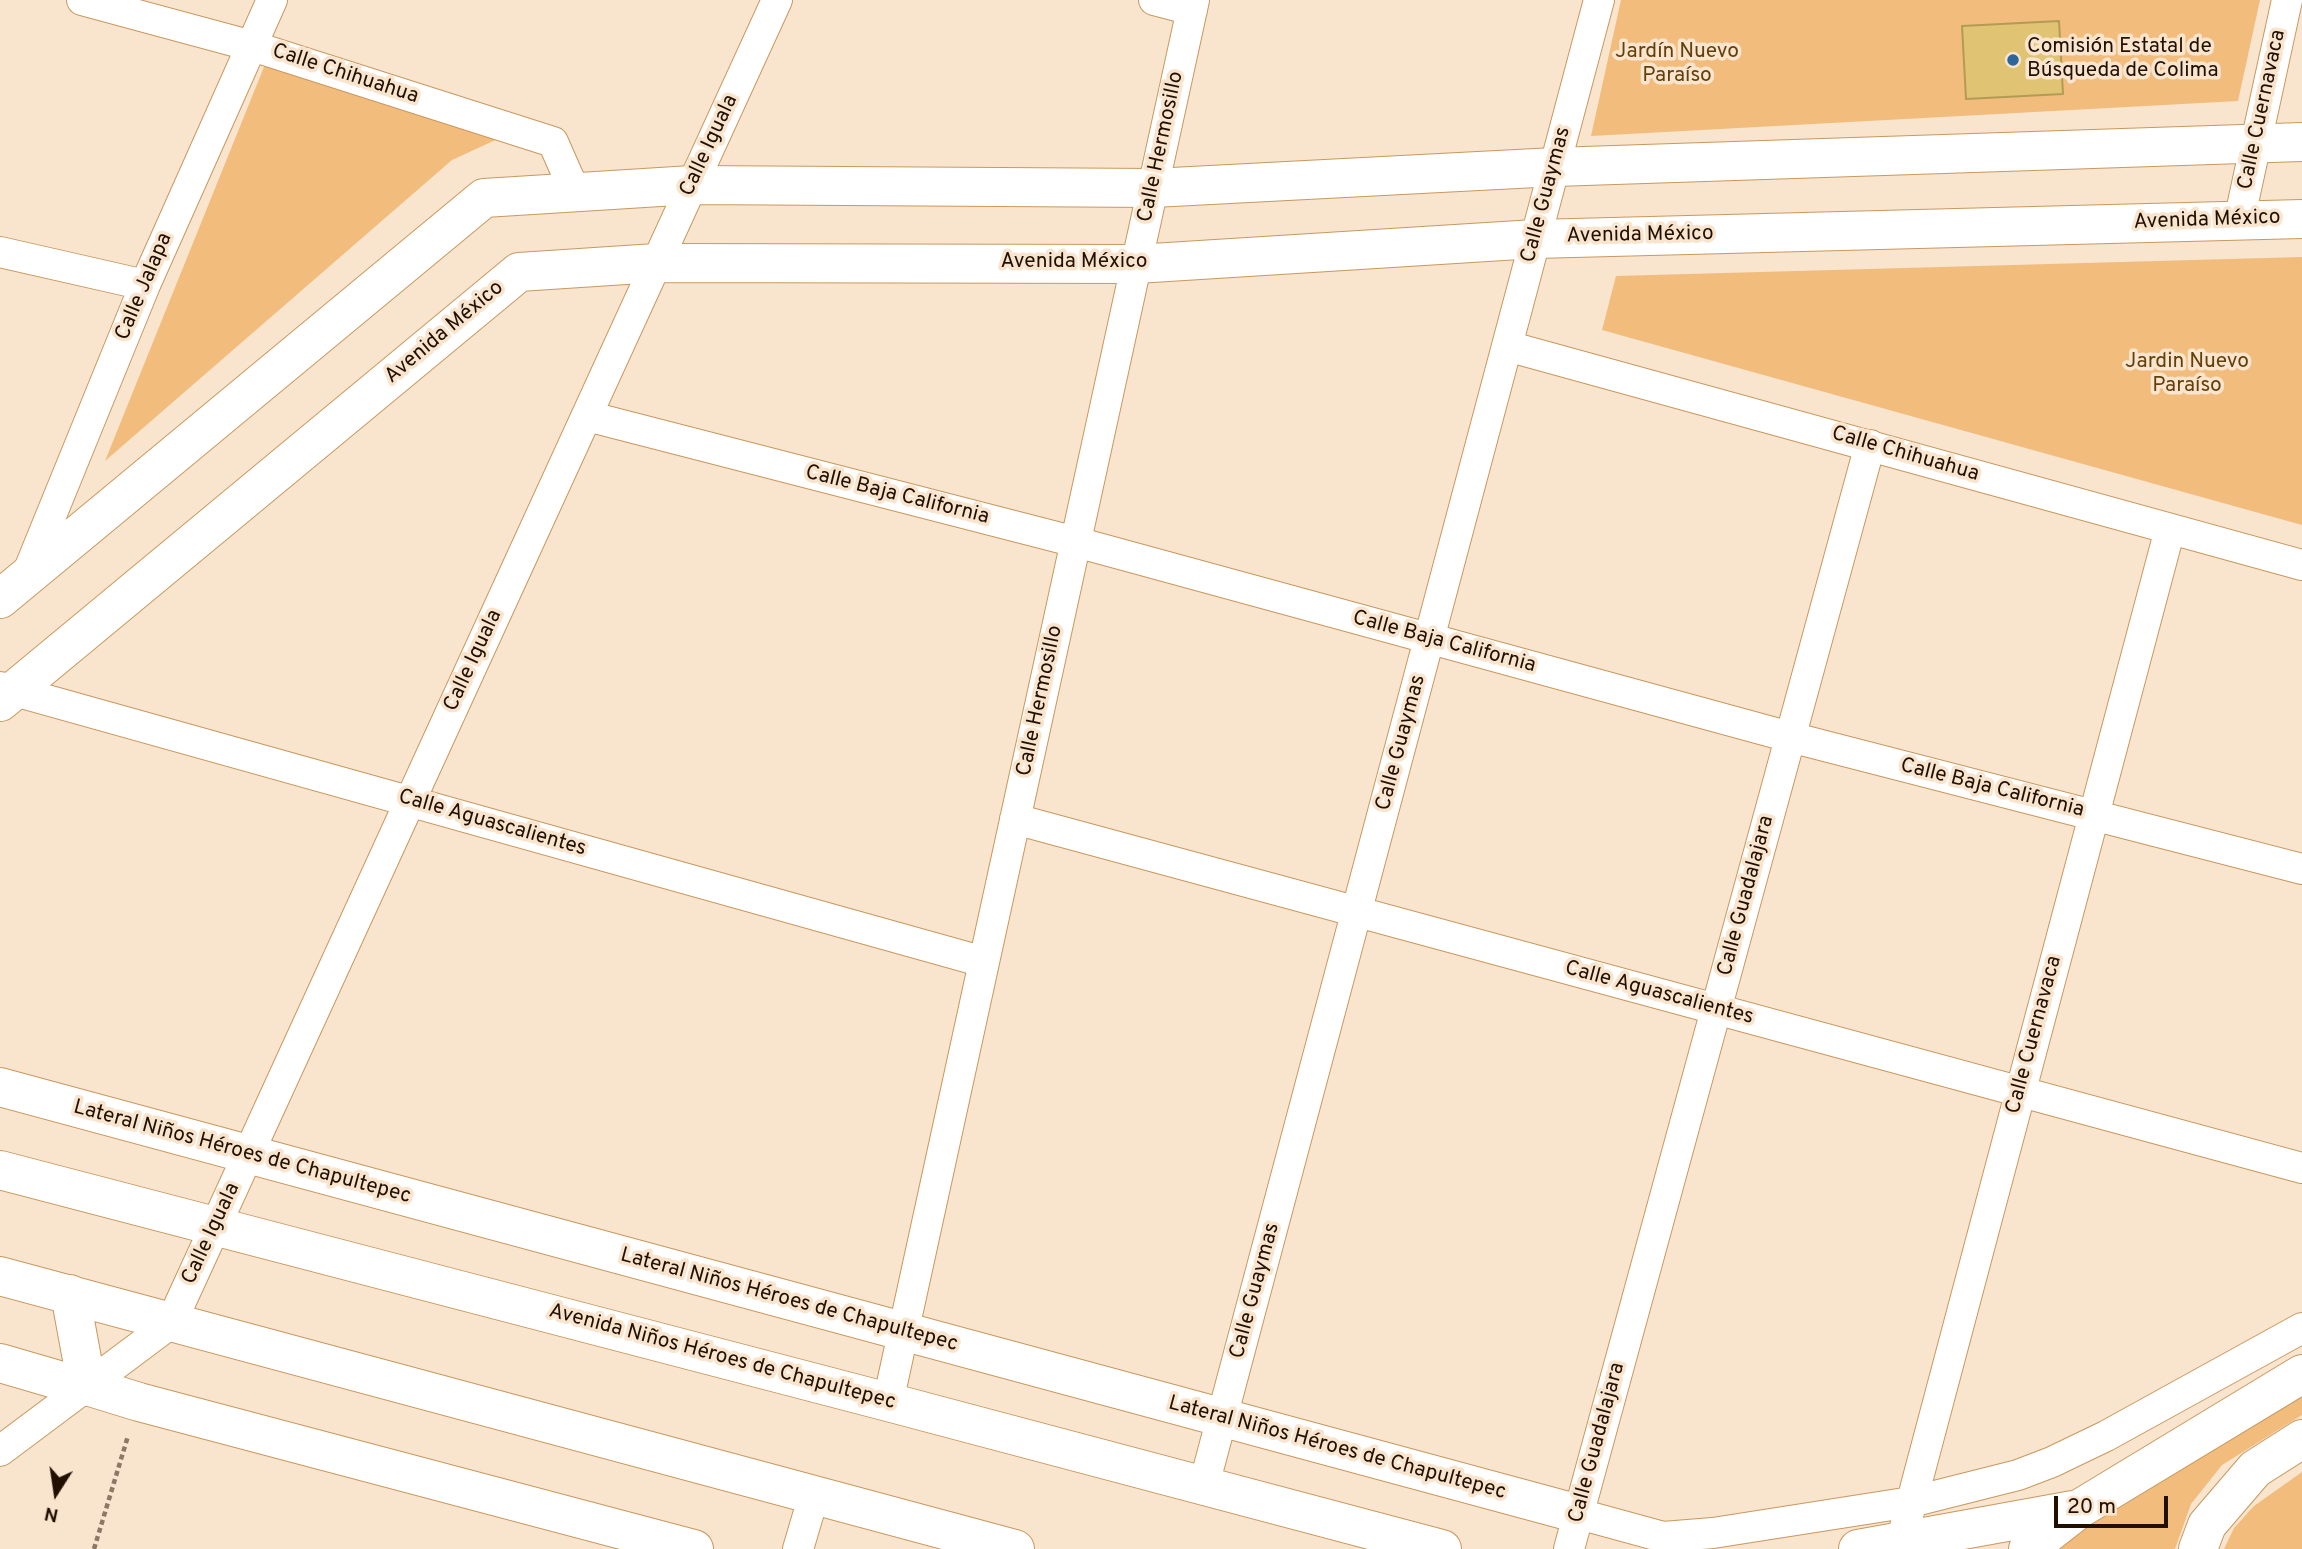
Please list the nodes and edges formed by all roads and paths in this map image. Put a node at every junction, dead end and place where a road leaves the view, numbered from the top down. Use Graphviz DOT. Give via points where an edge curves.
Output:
graph roads {
  1 [pos="82,0"];
  2 [pos="272,0"];
  3 [pos="777,0"];
  4 [pos="1154,0"];
  5 [pos="1599,0"];
  6 [pos="2287,0"];
  7 [pos="1193,5"];
  8 [pos="251,46"];
  9 [pos="2302,142"];
  10 [pos="2256,144"];
  11 [pos="1555,167"];
  12 [pos="692,186"];
  13 [pos="1153,188"];
  14 [pos="575,192"];
  15 [pos="2302,219"];
  16 [pos="2239,221"];
  17 [pos="1535,239"];
  18 [pos="0,252"];
  19 [pos="656,263"];
  20 [pos="1136,264"];
  21 [pos="145,285"];
  22 [pos="1507,346"];
  23 [pos="587,415"];
  24 [pos="1870,445"];
  25 [pos="2170,529"];
  26 [pos="1076,542"];
  27 [pos="2302,565"];
  28 [pos="13,588"];
  29 [pos="1429,639"];
  30 [pos="4,693"];
  31 [pos="1790,737"];
  32 [pos="410,802"];
  33 [pos="2094,815"];
  34 [pos="1015,819"];
  35 [pos="2302,869"];
  36 [pos="1357,912"];
  37 [pos="984,962"];
  38 [pos="1716,1009"];
  39 [pos="0,1087"];
  40 [pos="2020,1092"];
  41 [pos="248,1154"];
  42 [pos="2302,1168"];
  43 [pos="0,1170"];
  44 [pos="216,1226"];
  45 [pos="0,1276"];
  46 [pos="70,1294"];
  47 [pos="171,1323"];
  48 [pos="2302,1328"];
  49 [pos="903,1332"];
  50 [pos="0,1363"];
  51 [pos="2302,1374"];
  52 [pos="87,1386"];
  53 [pos="139,1402"];
  54 [pos="888,1402"];
  55 [pos="1222,1418"];
  56 [pos="2302,1438"];
  57 [pos="0,1451"];
  58 [pos="1204,1485"];
  59 [pos="814,1495"];
  60 [pos="1911,1503"];
  61 [pos="2079,1509"];
  62 [pos="1574,1531"];
  63 [pos="1901,1542"];
  64 [pos="94,1549"];
  65 [pos="694,1549"];
  66 [pos="798,1549"];
  67 [pos="1015,1549"];
  68 [pos="1442,1549"];
  69 [pos="1858,1549"];
  70 [pos="2028,1549"];
  71 [pos="2198,1549"];
  1 -- 8 [label="street, Calle Chihuahua"];
  2 -- 8 [label="street, Calle Jalapa"];
  3 -- 12 [label="street, Calle Iguala"];
  4 -- 7 [label="street"];
  5 -- 11 [label="street, Calle Guaymas"];
  6 -- 10 [label="street, Calle Cuernavaca"];
  7 -- 13 [label="street, Calle Hermosillo"];
  8 -- 14 [label="street, Calle Chihuahua" via="552,142"];
  8 -- 21 [label="street, Calle Jalapa"];
  9 -- 10 [label="main road"];
  10 -- 11 [label="main road"];
  10 -- 16 [label="street, Calle Cuernavaca"];
  11 -- 13 [label="main road"];
  11 -- 17 [label="street, Calle Guaymas"];
  12 -- 13 [label="main road"];
  12 -- 14 [label="main road"];
  12 -- 19 [label="street, Calle Iguala"];
  13 -- 20 [label="street, Calle Hermosillo"];
  14 -- 28 [label="main road" via="484,198"];
  15 -- 16 [label="main road, Avenida México"];
  16 -- 17 [label="main road, Avenida México"];
  17 -- 20 [label="main road, Avenida México"];
  17 -- 22 [label="street, Calle Guaymas"];
  18 -- 21 [label="street"];
  19 -- 20 [label="main road, Avenida México"];
  19 -- 23 [label="street, Calle Iguala"];
  19 -- 30 [label="main road, Avenida México" via="519,272"];
  20 -- 26 [label="street, Calle Hermosillo"];
  21 -- 28 [label="street, Calle Jalapa"];
  22 -- 24 [label="street, Calle Chihuahua"];
  22 -- 29 [label="street, Calle Guaymas"];
  23 -- 26 [label="street, Calle Baja California"];
  23 -- 32 [label="street, Calle Iguala"];
  24 -- 25 [label="street, Calle Chihuahua"];
  24 -- 31 [label="street, Calle Guadalajara"];
  25 -- 27 [label="street, Calle Chihuahua"];
  25 -- 33 [label="street, Calle Cuernavaca"];
  26 -- 29 [label="street, Calle Baja California"];
  26 -- 34 [label="street, Calle Hermosillo"];
  29 -- 31 [label="street, Calle Baja California"];
  29 -- 36 [label="street, Calle Guaymas"];
  30 -- 32 [label="street, Calle Aguascalientes"];
  31 -- 33 [label="street, Calle Baja California"];
  31 -- 38 [label="street, Calle Guadalajara"];
  32 -- 37 [label="street, Calle Aguascalientes"];
  32 -- 41 [label="street, Calle Iguala"];
  33 -- 35 [label="street, Calle Baja California"];
  33 -- 40 [label="street, Calle Cuernavaca"];
  34 -- 36 [label="street, Calle Aguascalientes"];
  34 -- 37 [label="street, Calle Hermosillo"];
  36 -- 38 [label="street, Calle Aguascalientes"];
  36 -- 55 [label="street, Calle Guaymas"];
  37 -- 49 [label="street, Calle Hermosillo"];
  38 -- 40 [label="street, Calle Aguascalientes"];
  38 -- 62 [label="street, Calle Guadalajara"];
  39 -- 41 [label="main road, Lateral Niños Héroes de Chapultepec"];
  40 -- 42 [label="street, Calle Aguascalientes"];
  40 -- 60 [label="street, Calle Cuernavaca"];
  41 -- 44 [label="street, Calle Iguala"];
  41 -- 49 [label="main road, Lateral Niños Héroes de Chapultepec"];
  43 -- 44 [label="main road, Avenida Niños Héroes de Chapultepec"];
  44 -- 47 [label="street, Calle Iguala"];
  44 -- 54 [label="main road, Avenida Niños Héroes de Chapultepec"];
  45 -- 46 [label="main road"];
  46 -- 47 [label="main road"];
  46 -- 52 [label="main road"];
  47 -- 52 [label="street"];
  47 -- 59 [label="main road"];
  48 -- 60 [label="street" via="2052,1462"];
  49 -- 54 [label="street, Calle Hermosillo"];
  49 -- 55 [label="main road, Lateral Niños Héroes de Chapultepec"];
  50 -- 52 [label="main road"];
  51 -- 61 [label="main road"];
  52 -- 53 [label="main road"];
  52 -- 57 [label="street"];
  53 -- 64 [label="path"];
  53 -- 65 [label="main road"];
  54 -- 58 [label="main road, Avenida Niños Héroes de Chapultepec"];
  55 -- 58 [label="street, Calle Guaymas"];
  55 -- 62 [label="main road, Lateral Niños Héroes de Chapultepec"];
  56 -- 71 [label="main road" via="2255,1469 2207,1525"];
  58 -- 68 [label="main road, Avenida Niños Héroes de Chapultepec"];
  59 -- 66 [label="street"];
  59 -- 67 [label="main road"];
  60 -- 62 [label="street" via="1713,1533 1663,1537"];
  60 -- 63 [label="street, Calle Cuernavaca"];
  61 -- 63 [label="main road"];
  61 -- 70 [label="main road"];
  63 -- 69 [label="main road"];
}
